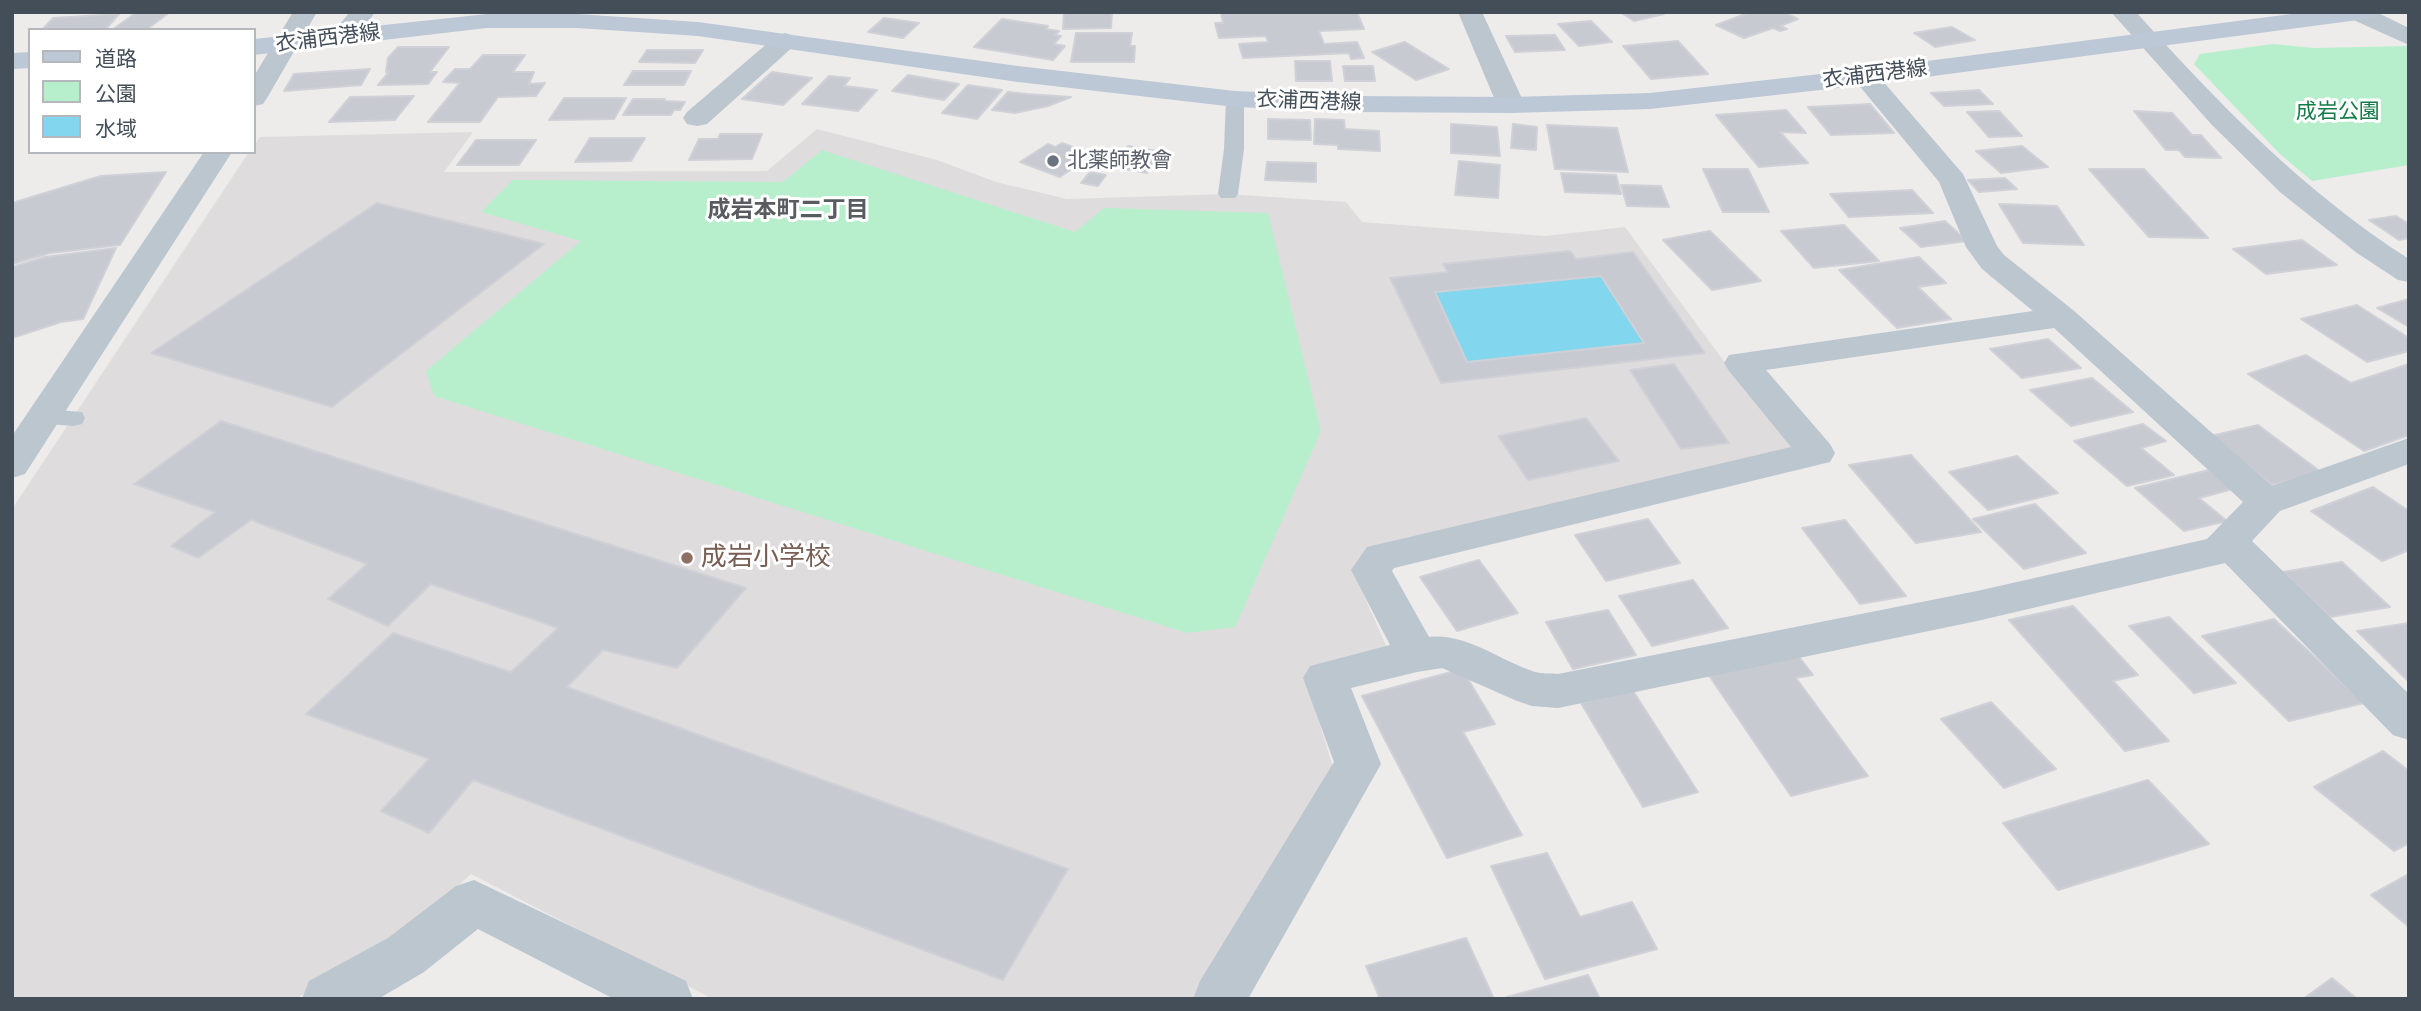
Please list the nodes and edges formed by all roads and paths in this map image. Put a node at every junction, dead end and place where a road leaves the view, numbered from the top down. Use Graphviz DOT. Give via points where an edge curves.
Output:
graph roads {
  1 [pos="305,12"];
  2 [pos="363,12"];
  3 [pos="555,12"];
  4 [pos="1471,12"];
  5 [pos="2123,12"];
  6 [pos="2362,13"];
  7 [pos="650,19"];
  8 [pos="487,21"];
  9 [pos="341,38"];
  10 [pos="2409,38"];
  11 [pos="786,41"];
  12 [pos="2147,41"];
  13 [pos="287,44"];
  14 [pos="256,47"];
  15 [pos="1865,77"];
  16 [pos="256,94"];
  17 [pos="1235,99"];
  18 [pos="1511,105"];
  19 [pos="697,118"];
  20 [pos="217,154"];
  21 [pos="1228,194"];
  22 [pos="2409,273"];
  23 [pos="2061,317"];
  24 [pos="43,420"];
  25 [pos="2409,450"];
  26 [pos="12,465"];
  27 [pos="2266,502"];
  28 [pos="2228,541"];
  29 [pos="1417,655"];
  30 [pos="2409,722"];
  31 [pos="328,999"];
  32 [pos="667,999"];
  33 [pos="1219,999"];
  1 -- 13 [label="street"];
  2 -- 9 [label="street"];
  3 -- 8 [label="main road"];
  4 -- 18 [label="street"];
  5 -- 12 [label="street"];
  6 -- 10 [label="street"];
  6 -- 12 [label="main road, 衣浦西港線"];
  7 -- 8 [label="main road, 衣浦西港線"];
  7 -- 11 [label="main road, 衣浦西港線"];
  8 -- 9 [label="main road, 衣浦西港線"];
  9 -- 13 [label="main road, 衣浦西港線"];
  11 -- 17 [label="main road, 衣浦西港線"];
  11 -- 19 [label="street"];
  12 -- 15 [label="main road, 衣浦西港線"];
  12 -- 22 [label="street" via="2280,178 2329,220"];
  13 -- 14 [label="main road, 衣浦西港線"];
  13 -- 16 [label="street"];
  15 -- 18 [label="main road, 衣浦西港線" via="1650,101"];
  15 -- 23 [label="street" via="1953,180 1993,262"];
  17 -- 18 [label="main road, 衣浦西港線"];
  17 -- 21 [label="lane"];
  20 -- 24 [label="street"];
  23 -- 27 [label="street"];
  23 -- 29 [label="street" via="1741,363 1817,453 1381,557 1371,570"];
  24 -- 26 [label="street"];
  25 -- 27 [label="street"];
  27 -- 28 [label="street"];
  28 -- 29 [label="street" via="2220,550 1991,603 1558,691 1532,689 1442,652"];
  28 -- 30 [label="street"];
  29 -- 33 [label="street" via="1325,678 1357,764"];
  31 -- 32 [label="street" via="406,955 474,902"];
}
